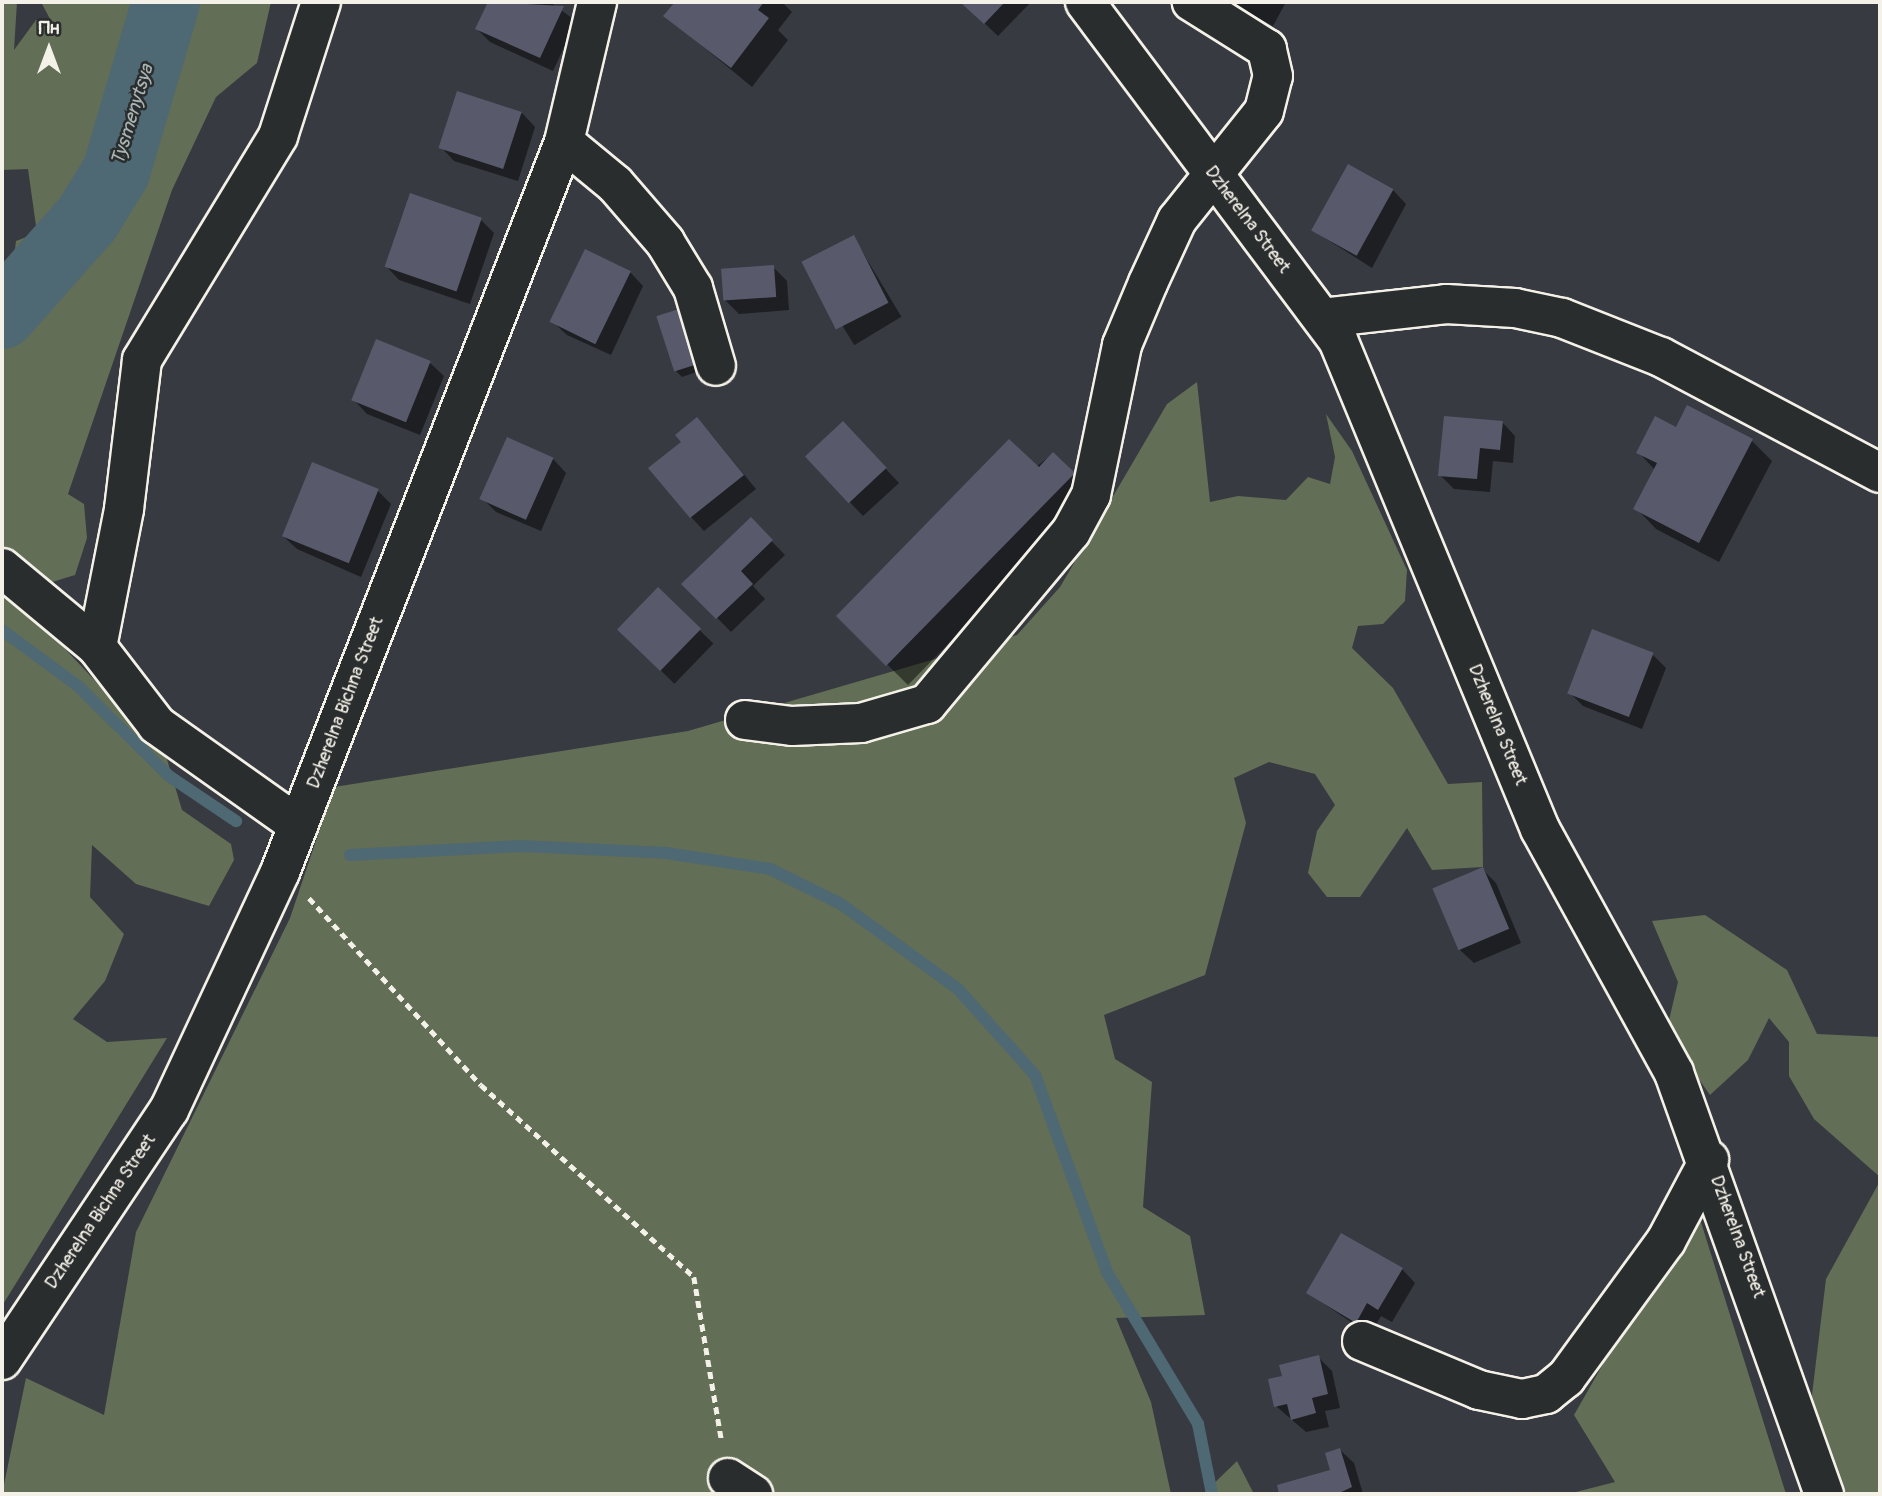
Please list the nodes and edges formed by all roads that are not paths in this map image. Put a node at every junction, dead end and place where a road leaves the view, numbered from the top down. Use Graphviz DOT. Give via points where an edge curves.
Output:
graph roads {
  1 [pos="321,2"];
  2 [pos="597,2"];
  3 [pos="1085,2"];
  4 [pos="1192,2"];
  5 [pos="564,142"];
  6 [pos="1210,172"];
  7 [pos="1322,318"];
  8 [pos="716,366"];
  9 [pos="1880,473"];
  10 [pos="2,568"];
  11 [pos="97,647"];
  12 [pos="745,720"];
  13 [pos="298,825"];
  14 [pos="1709,1160"];
  15 [pos="1362,1341"];
  16 [pos="2,1360"];
  17 [pos="1824,1494"];
  1 -- 11 [label="street" via="278,136 142,360 124,509"];
  2 -- 5 [label="street, Dzherelna Bichna Street"];
  3 -- 6 [label="street, Dzherelna Street"];
  4 -- 6 [label="street" via="1267,49 1273,76 1264,111"];
  5 -- 8 [label="street" via="615,184 665,242 693,288"];
  5 -- 13 [label="street, Dzherelna Bichna Street"];
  6 -- 7 [label="street, Dzherelna Street"];
  6 -- 12 [label="street" via="1177,220 1122,345 1091,495 1071,533 936,693 901,716 861,723 792,726"];
  7 -- 9 [label="street" via="1446,304 1515,308 1562,318 1661,357"];
  7 -- 14 [label="street, Dzherelna Street" via="1338,340 1540,830 1674,1073"];
  10 -- 11 [label="street"];
  11 -- 13 [label="street" via="157,725"];
  13 -- 16 [label="street, Dzherelna Bichna Street" via="169,1110"];
  14 -- 15 [label="street" via="1666,1241 1566,1378 1546,1394 1522,1399 1479,1390"];
  14 -- 17 [label="street, Dzherelna Street"];
}
